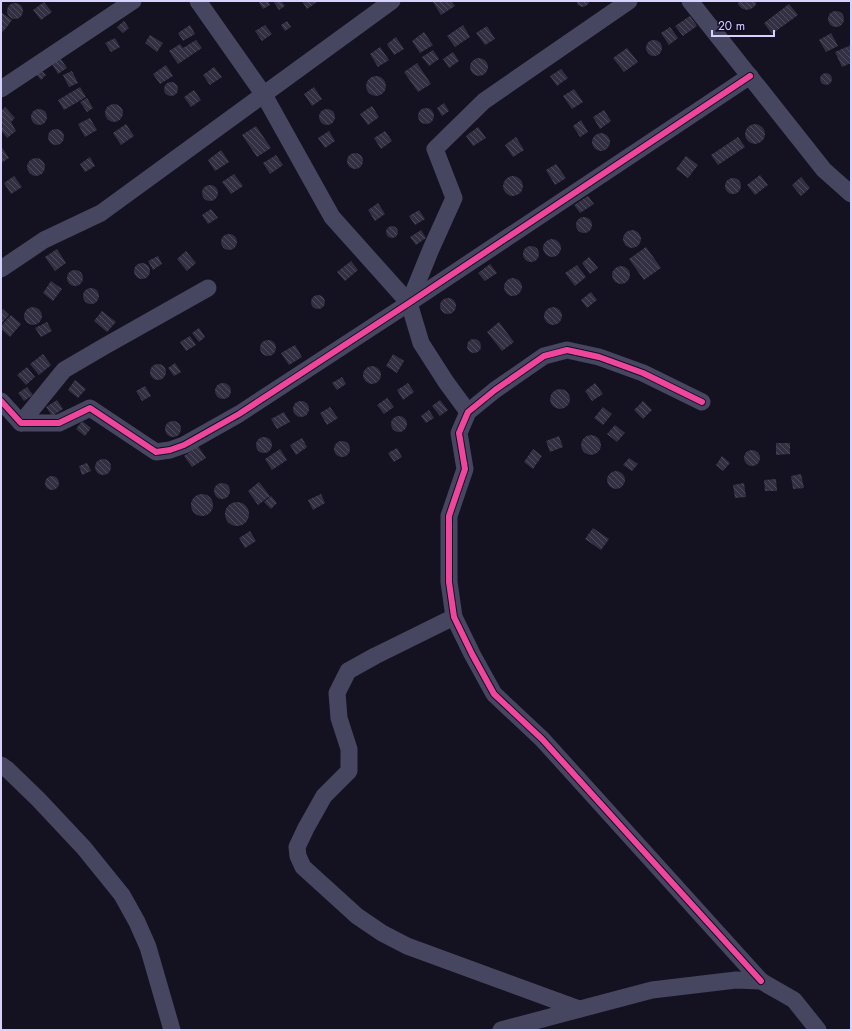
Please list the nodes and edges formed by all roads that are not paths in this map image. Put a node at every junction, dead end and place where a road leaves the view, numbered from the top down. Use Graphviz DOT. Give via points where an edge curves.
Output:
graph roads {
  1 [pos="133,1"];
  2 [pos="198,1"];
  3 [pos="392,1"];
  4 [pos="629,1"];
  5 [pos="690,1"];
  6 [pos="750,76"];
  7 [pos="1,89"];
  8 [pos="264,95"];
  9 [pos="851,194"];
  10 [pos="1,269"];
  11 [pos="208,288"];
  12 [pos="409,303"];
  13 [pos="1,401"];
  14 [pos="702,402"];
  15 [pos="468,412"];
  16 [pos="21,423"];
  17 [pos="454,617"];
  18 [pos="1,765"];
  19 [pos="761,981"];
  20 [pos="579,1009"];
  21 [pos="172,1030"];
  22 [pos="501,1030"];
  23 [pos="818,1030"];
  1 -- 7 [label="street"];
  2 -- 8 [label="street"];
  3 -- 8 [label="street"];
  4 -- 12 [label="street" via="484,102 435,149 454,198"];
  5 -- 6 [label="street"];
  6 -- 9 [label="street" via="824,170"];
  6 -- 12 [label="street"];
  8 -- 10 [label="street" via="102,213 44,240"];
  8 -- 12 [label="street" via="332,217"];
  11 -- 16 [label="street" via="64,370"];
  12 -- 15 [label="street" via="421,343"];
  12 -- 16 [label="street" via="239,414 184,445 170,450 156,452 90,408 59,423"];
  13 -- 16 [label="street"];
  14 -- 15 [label="street" via="643,374 599,357 567,350 544,356"];
  15 -- 17 [label="street" via="459,434 466,469 449,516 449,582"];
  17 -- 19 [label="street" via="494,694 542,739"];
  17 -- 20 [label="street" via="348,671 337,693 339,718 349,749 349,771 324,796 297,847 298,856 303,867 329,891 357,916 382,933 408,946"];
  18 -- 21 [label="street" via="38,799 84,848 122,895 138,922 148,947"];
  19 -- 20 [label="street" via="736,980 652,990"];
  19 -- 23 [label="street" via="794,1000"];
  20 -- 22 [label="street"];
}
